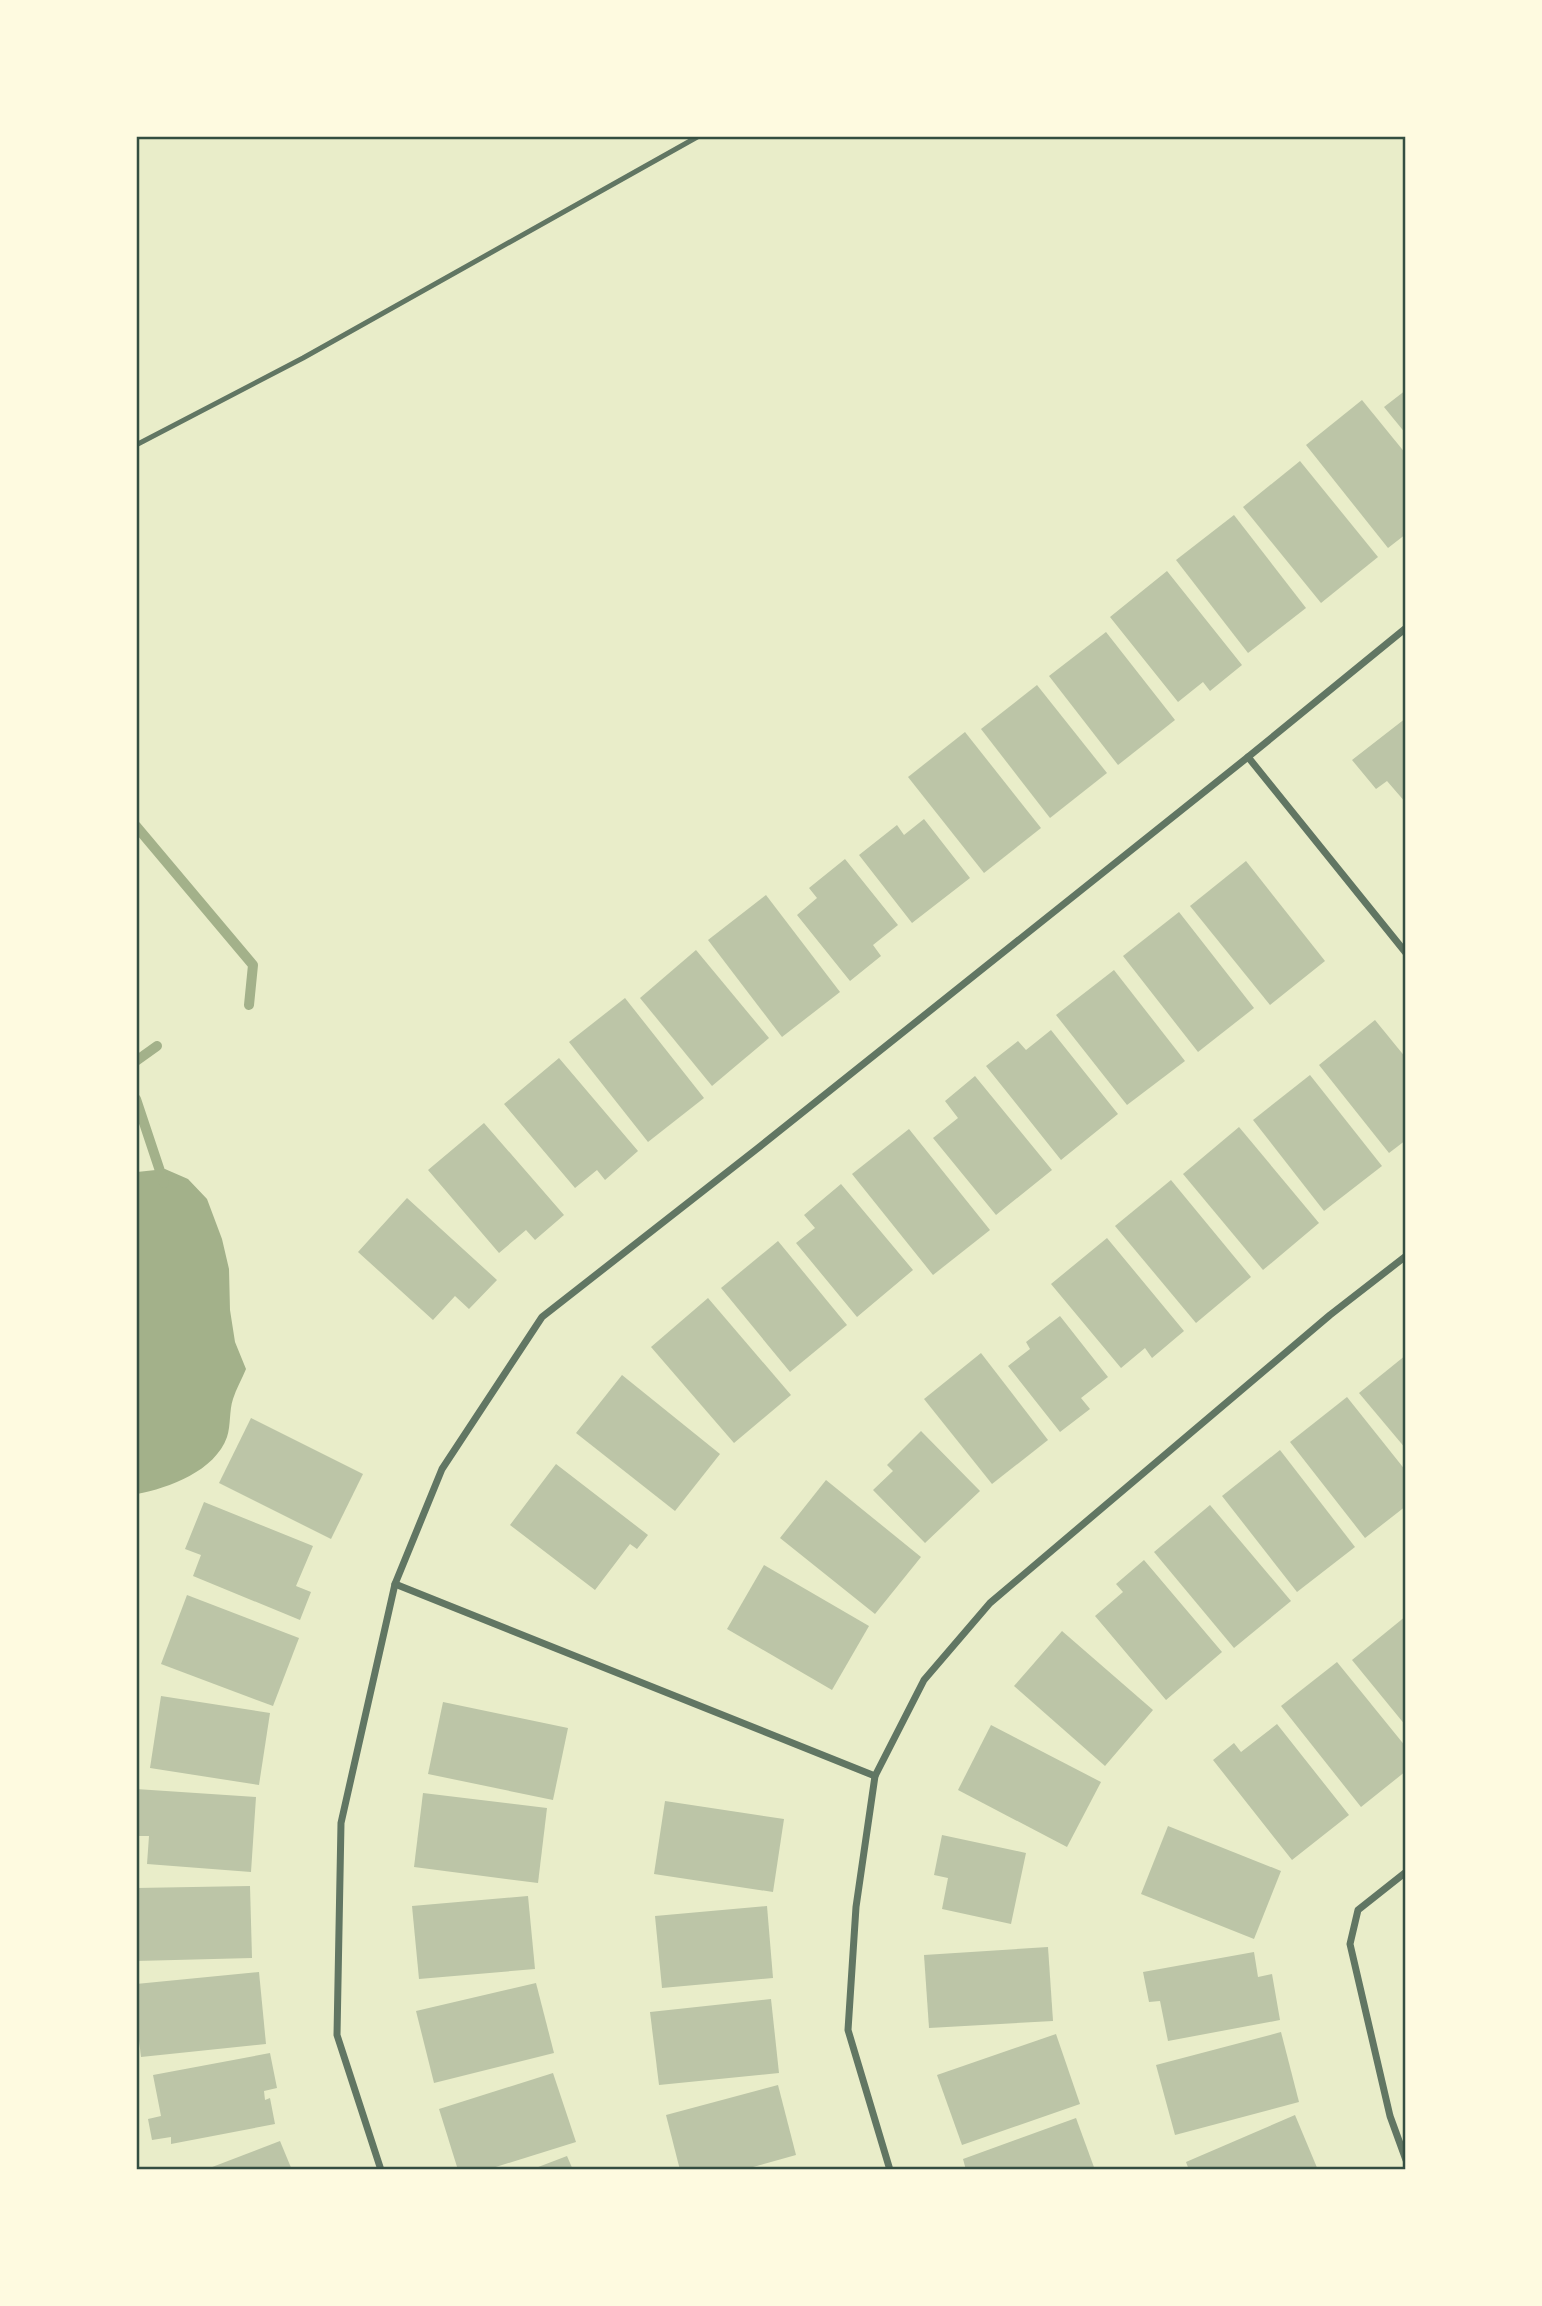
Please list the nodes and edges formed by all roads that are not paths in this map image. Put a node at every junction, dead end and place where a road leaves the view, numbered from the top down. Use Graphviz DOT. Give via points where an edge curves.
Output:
graph roads {
  1 [pos="699,136"];
  2 [pos="136,446"];
  3 [pos="1405,628"];
  4 [pos="1248,757"];
  5 [pos="1405,953"];
  6 [pos="1405,1256"];
  7 [pos="395,1584"];
  8 [pos="875,1776"];
  9 [pos="1405,1872"];
  10 [pos="1405,2161"];
  11 [pos="381,2169"];
  12 [pos="890,2169"];
  1 -- 2 [label="lane"];
  3 -- 4 [label="street"];
  4 -- 5 [label="street"];
  4 -- 7 [label="street" via="542,1317 442,1469"];
  6 -- 8 [label="street" via="990,1603 924,1680"];
  7 -- 8 [label="street"];
  7 -- 11 [label="street" via="341,1823 337,2035"];
  8 -- 12 [label="street" via="856,1907 848,2030"];
  9 -- 10 [label="street" via="1358,1910 1350,1944"];
}
